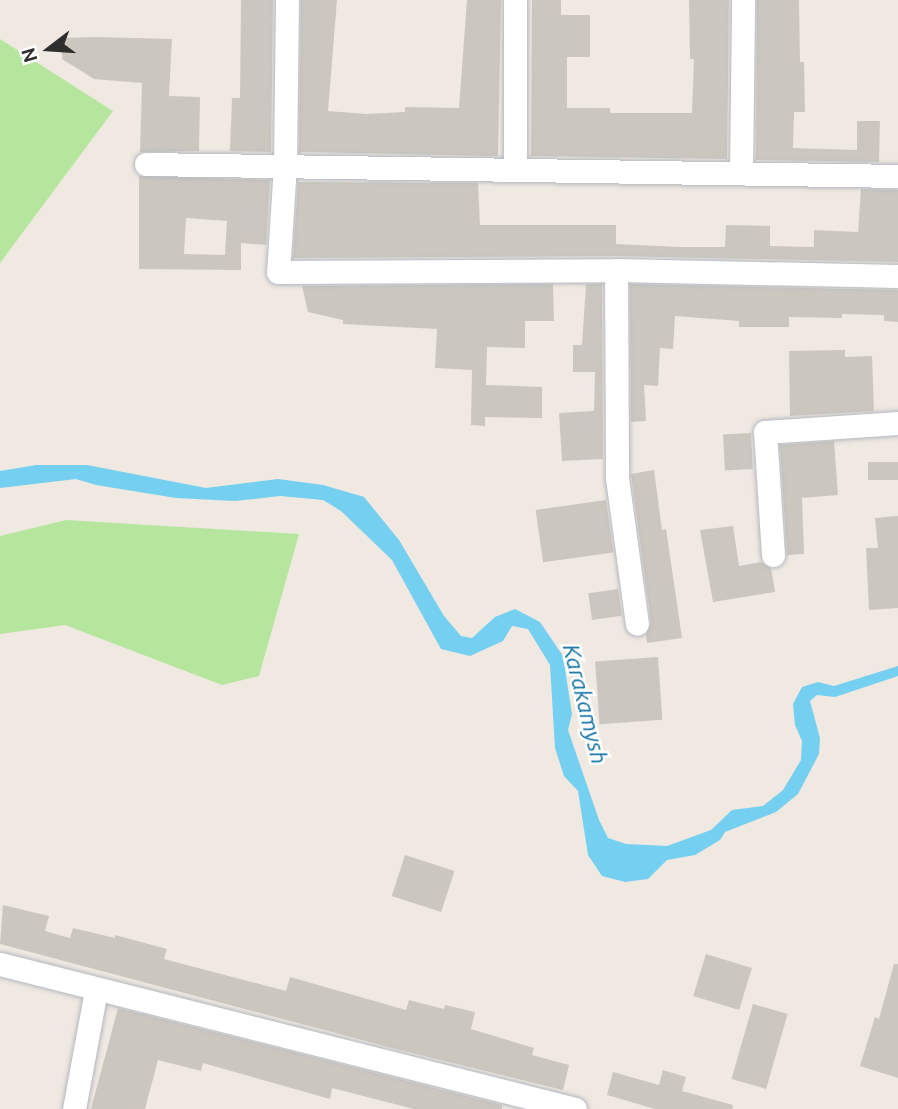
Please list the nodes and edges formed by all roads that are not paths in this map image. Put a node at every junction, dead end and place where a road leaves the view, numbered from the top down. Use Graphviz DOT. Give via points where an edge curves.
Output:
graph roads {
  1 [pos="288,0"];
  2 [pos="515,0"];
  3 [pos="743,0"];
  4 [pos="146,164"];
  5 [pos="285,165"];
  6 [pos="515,170"];
  7 [pos="741,173"];
  8 [pos="898,176"];
  9 [pos="616,270"];
  10 [pos="898,276"];
  11 [pos="898,422"];
  12 [pos="773,555"];
  13 [pos="637,624"];
  14 [pos="0,964"];
  15 [pos="96,990"];
  16 [pos="74,1109"];
  17 [pos="575,1109"];
  1 -- 5 [label="street"];
  2 -- 6 [label="street"];
  3 -- 7 [label="street"];
  4 -- 5 [label="street"];
  5 -- 6 [label="street"];
  5 -- 9 [label="street" via="278,272"];
  6 -- 7 [label="street"];
  7 -- 8 [label="street"];
  9 -- 10 [label="street"];
  9 -- 13 [label="street" via="617,478"];
  11 -- 12 [label="street" via="765,432"];
  14 -- 15 [label="street"];
  15 -- 16 [label="street"];
  15 -- 17 [label="street"];
}
